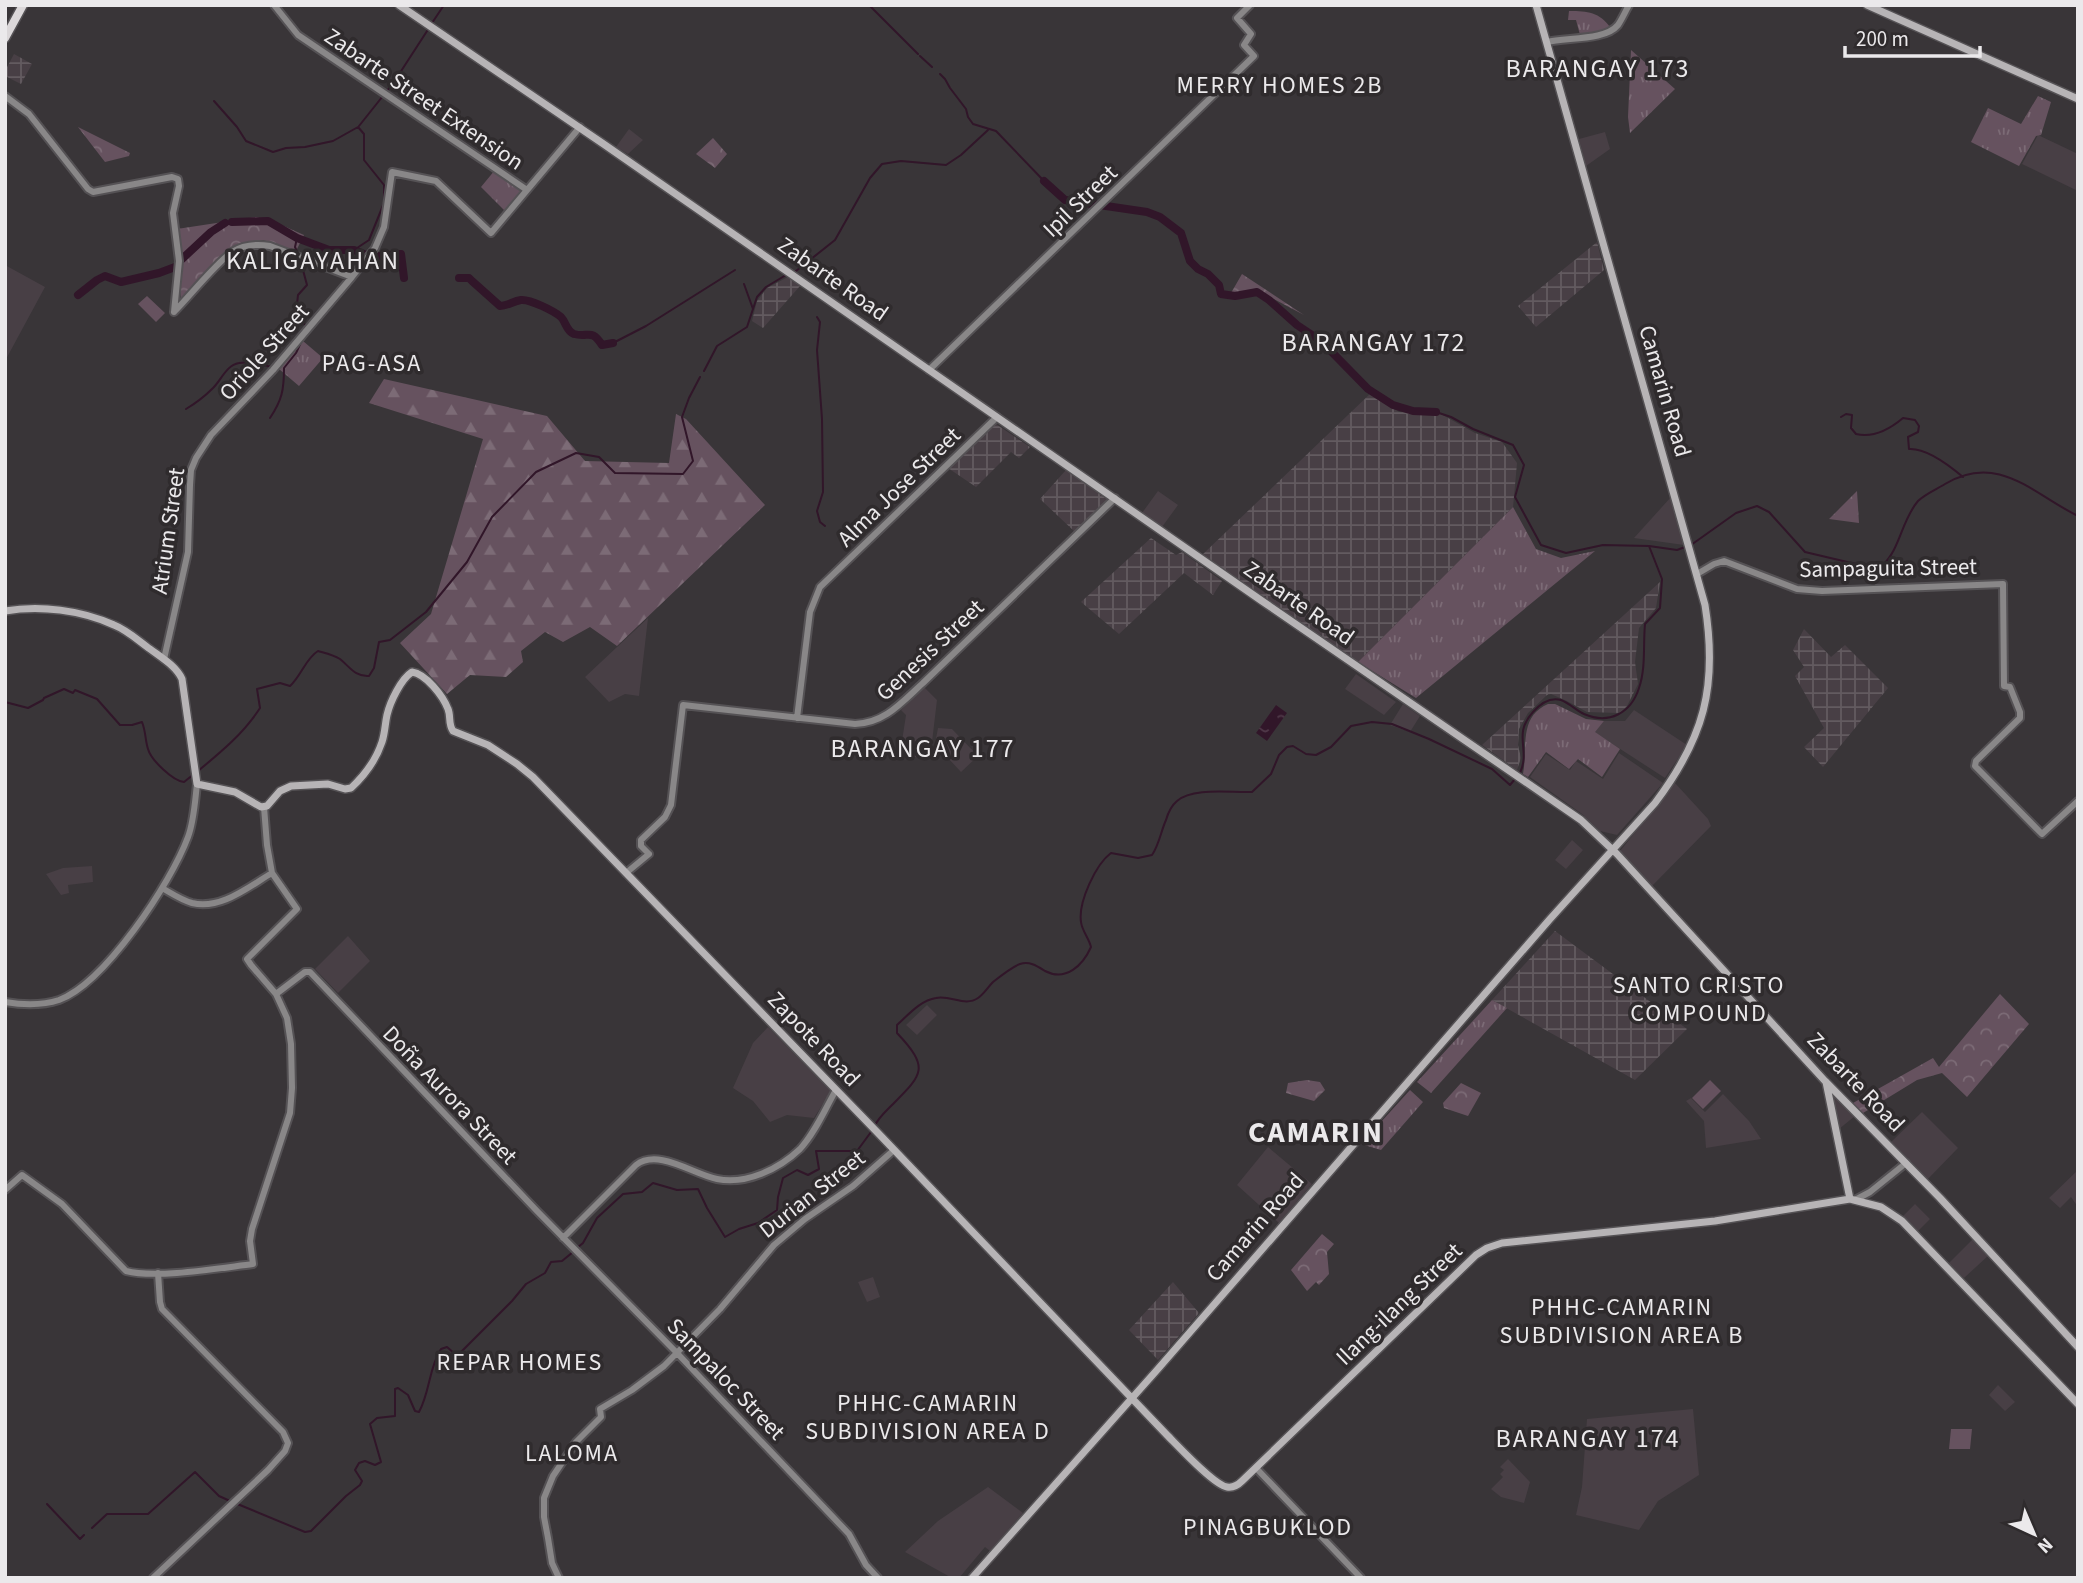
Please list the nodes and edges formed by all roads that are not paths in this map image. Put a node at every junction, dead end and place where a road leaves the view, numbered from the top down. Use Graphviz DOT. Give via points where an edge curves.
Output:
graph roads {
  1 [pos="23,5"];
  2 [pos="274,5"];
  3 [pos="399,5"];
  4 [pos="1250,5"];
  5 [pos="1536,5"];
  6 [pos="1629,5"];
  7 [pos="1867,5"];
  8 [pos="5,38"];
  9 [pos="1547,42"];
  10 [pos="5,96"];
  11 [pos="2078,100"];
  12 [pos="580,127"];
  13 [pos="527,190"];
  14 [pos="352,277"];
  15 [pos="929,370"];
  16 [pos="998,417"];
  17 [pos="201,449"];
  18 [pos="1115,498"];
  19 [pos="1697,574"];
  20 [pos="5,611"];
  21 [pos="164,659"];
  22 [pos="797,718"];
  23 [pos="196,777"];
  24 [pos="2078,801"];
  25 [pos="264,807"];
  26 [pos="1612,849"];
  27 [pos="272,873"];
  28 [pos="626,873"];
  29 [pos="162,888"];
  30 [pos="276,993"];
  31 [pos="5,1002"];
  32 [pos="1825,1081"];
  33 [pos="836,1090"];
  34 [pos="894,1150"];
  35 [pos="1906,1163"];
  36 [pos="5,1190"];
  37 [pos="1870,1192"];
  38 [pos="1852,1199"];
  39 [pos="1866,1202"];
  40 [pos="565,1240"];
  41 [pos="158,1273"];
  42 [pos="2078,1347"];
  43 [pos="677,1353"];
  44 [pos="1132,1399"];
  45 [pos="2078,1404"];
  46 [pos="1256,1468"];
  47 [pos="153,1578"];
  48 [pos="559,1578"];
  49 [pos="878,1578"];
  50 [pos="972,1578"];
  51 [pos="1362,1578"];
  1 -- 8 [label="main road"];
  2 -- 13 [label="street, Zabarte Street Extension" via="298,35"];
  3 -- 12 [label="main road, Zabarte Road"];
  4 -- 15 [label="street, Ipil Street" via="1237,19 1251,34 1244,45 1254,56"];
  5 -- 9 [label="main road, Camarin Road"];
  6 -- 9 [label="street" via="1611,32"];
  7 -- 11 [label="main road"];
  9 -- 19 [label="main road, Camarin Road"];
  10 -- 14 [label="street" via="29,114 93,192 176,177 173,213 179,261 174,312 235,250 249,246 270,246"];
  12 -- 13 [label="street"];
  12 -- 15 [label="main road, Zabarte Road"];
  13 -- 14 [label="street, Oriole Street" via="491,233 436,181 392,172 384,227"];
  14 -- 17 [label="street, Oriole Street"];
  15 -- 16 [label="main road, Zabarte Road"];
  16 -- 18 [label="main road, Zabarte Road"];
  16 -- 22 [label="street, Alma Jose Street" via="816,594"];
  17 -- 21 [label="street, Atrium Street" via="191,470 188,552"];
  18 -- 22 [label="street, Genesis Street" via="885,716 855,724"];
  18 -- 26 [label="main road, Zabarte Road" via="1569,811"];
  19 -- 24 [label="street, Sampaguita Street" via="1724,561 1797,589 2003,584 2007,687 2020,718 1974,764 2042,835"];
  19 -- 26 [label="main road, Camarin Road" via="1708,625 1707,702 1693,743 1667,785"];
  20 -- 21 [label="main road" via="39,608 89,617 114,625"];
  21 -- 23 [label="main road" via="182,680"];
  22 -- 28 [label="street, Genesis Street" via="683,705 671,805 641,840 649,854"];
  23 -- 25 [label="main road"];
  23 -- 29 [label="street" via="188,838"];
  25 -- 27 [label="street"];
  25 -- 28 [label="main road, Zapote Road" via="291,786 328,784 348,789 354,785 375,758 390,707 406,677 416,672 443,699 451,729 525,770"];
  26 -- 32 [label="main road, Zabarte Road"];
  26 -- 44 [label="main road, Camarin Road"];
  27 -- 29 [label="street" via="215,903 191,903"];
  27 -- 30 [label="street" via="297,909 248,960"];
  28 -- 33 [label="main road, Zapote Road"];
  29 -- 31 [label="street" via="126,940 73,993 39,1004"];
  30 -- 40 [label="street, Doña Aurora Street" via="307,971 312,974"];
  30 -- 41 [label="street" via="290,1031 290,1113 252,1228 253,1264"];
  32 -- 35 [label="main road, Zabarte Road"];
  32 -- 38 [label="main road"];
  33 -- 34 [label="main road, Zapote Road"];
  33 -- 40 [label="street" via="806,1142 775,1166 751,1177 725,1180 659,1159 644,1159"];
  34 -- 43 [label="street, Durian Street" via="774,1244"];
  34 -- 44 [label="main road, Zapote Road"];
  35 -- 37 [label="street"];
  35 -- 42 [label="main road, Zabarte Road"];
  36 -- 41 [label="street" via="22,1175 62,1204 126,1271"];
  37 -- 38 [label="street"];
  37 -- 39 [label="street"];
  38 -- 39 [label="main road"];
  38 -- 46 [label="main road, Ilang-ilang Street" via="1487,1248"];
  39 -- 45 [label="main road" via="1902,1221"];
  40 -- 43 [label="street, Sampaloc Street"];
  41 -- 47 [label="street" via="162,1309 288,1443 285,1451"];
  43 -- 48 [label="street, Durian Street" via="600,1409 601,1417 576,1441 553,1476 544,1498 544,1517"];
  43 -- 49 [label="street, Sampaloc Street" via="849,1534"];
  44 -- 46 [label="main road, Ilang-ilang Street" via="1222,1485 1238,1485"];
  44 -- 50 [label="main road, Camarin Road"];
  46 -- 51 [label="street"];
}
